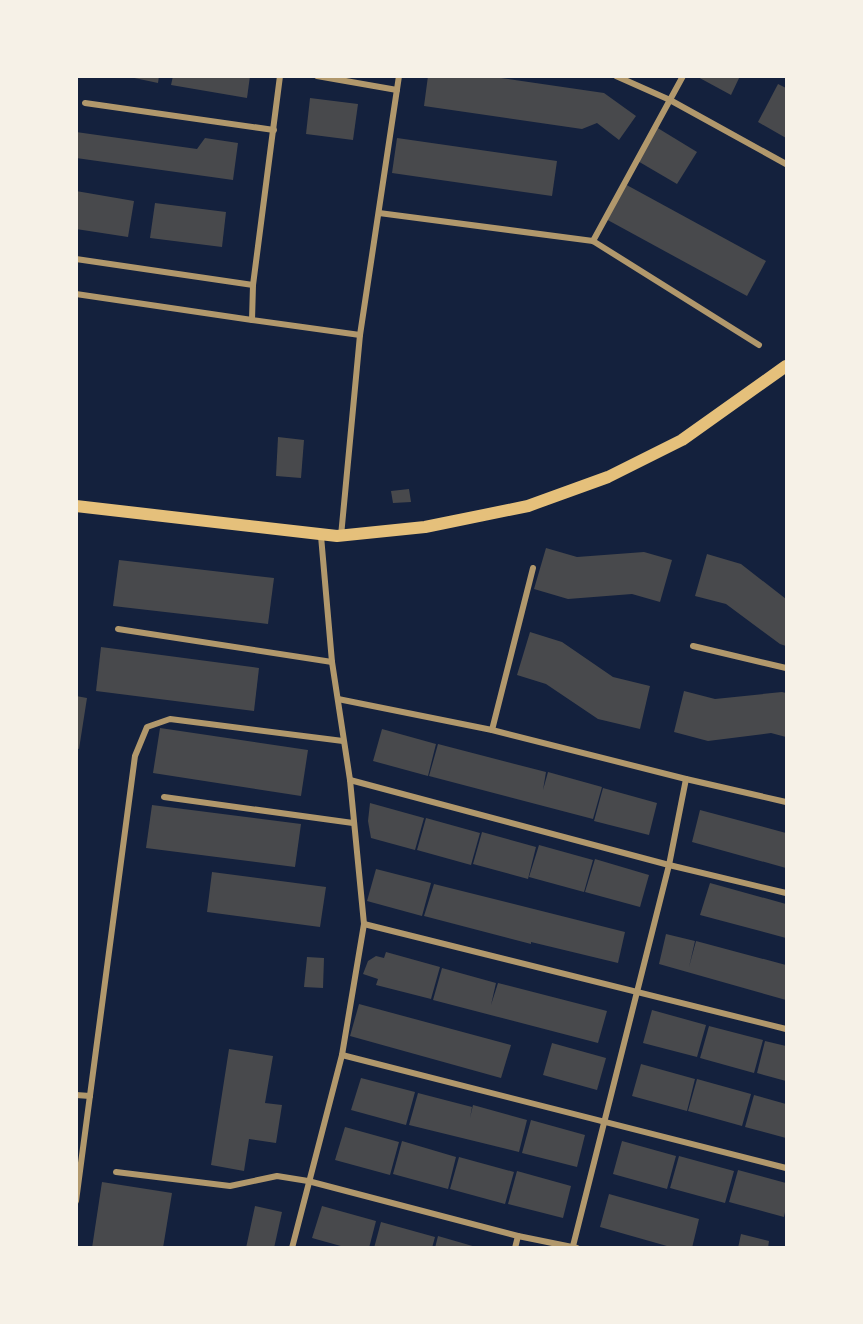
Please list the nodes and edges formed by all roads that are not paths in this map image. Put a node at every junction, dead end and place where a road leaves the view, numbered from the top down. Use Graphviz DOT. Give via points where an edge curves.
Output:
graph roads {
  1 [pos="280,76"];
  2 [pos="317,76"];
  3 [pos="399,76"];
  4 [pos="616,76"];
  5 [pos="682,76"];
  6 [pos="397,90"];
  7 [pos="670,100"];
  8 [pos="85,103"];
  9 [pos="274,130"];
  10 [pos="786,164"];
  11 [pos="379,213"];
  12 [pos="593,241"];
  13 [pos="76,259"];
  14 [pos="253,285"];
  15 [pos="76,294"];
  16 [pos="252,320"];
  17 [pos="360,335"];
  18 [pos="759,345"];
  19 [pos="786,366"];
  20 [pos="76,506"];
  21 [pos="321,536"];
  22 [pos="341,536"];
  23 [pos="533,568"];
  24 [pos="118,629"];
  25 [pos="693,646"];
  26 [pos="332,662"];
  27 [pos="786,668"];
  28 [pos="338,699"];
  29 [pos="492,730"];
  30 [pos="343,741"];
  31 [pos="686,779"];
  32 [pos="350,780"];
  33 [pos="164,797"];
  34 [pos="786,802"];
  35 [pos="353,823"];
  36 [pos="669,865"];
  37 [pos="786,893"];
  38 [pos="364,924"];
  39 [pos="637,993"];
  40 [pos="786,1029"];
  41 [pos="342,1055"];
  42 [pos="76,1095"];
  43 [pos="90,1096"];
  44 [pos="604,1122"];
  45 [pos="786,1168"];
  46 [pos="116,1172"];
  47 [pos="308,1181"];
  48 [pos="76,1201"];
  49 [pos="518,1236"];
  50 [pos="575,1247"];
  51 [pos="292,1248"];
  52 [pos="515,1248"];
  1 -- 9 [label="street"];
  2 -- 6 [label="street"];
  3 -- 6 [label="street"];
  4 -- 7 [label="street"];
  5 -- 7 [label="street"];
  6 -- 11 [label="street"];
  7 -- 10 [label="street"];
  7 -- 12 [label="street"];
  8 -- 9 [label="street"];
  9 -- 14 [label="street"];
  11 -- 12 [label="street"];
  11 -- 17 [label="street"];
  12 -- 18 [label="street"];
  13 -- 14 [label="street"];
  14 -- 16 [label="street"];
  15 -- 16 [label="street"];
  16 -- 17 [label="street"];
  17 -- 22 [label="street"];
  19 -- 22 [label="main road" via="682,441 608,477 528,506 425,526"];
  20 -- 21 [label="main road"];
  21 -- 22 [label="main road"];
  21 -- 26 [label="street"];
  23 -- 29 [label="street"];
  24 -- 26 [label="street"];
  25 -- 27 [label="street"];
  26 -- 28 [label="street"];
  28 -- 29 [label="street"];
  28 -- 30 [label="street"];
  29 -- 31 [label="street"];
  30 -- 32 [label="street"];
  30 -- 43 [label="street" via="170,719 147,727 135,756"];
  31 -- 34 [label="street"];
  31 -- 36 [label="street"];
  32 -- 35 [label="street"];
  32 -- 36 [label="street"];
  33 -- 35 [label="street"];
  35 -- 38 [label="street"];
  36 -- 37 [label="street"];
  36 -- 39 [label="street"];
  38 -- 39 [label="street"];
  38 -- 41 [label="street"];
  39 -- 40 [label="street"];
  39 -- 44 [label="street"];
  41 -- 44 [label="street"];
  41 -- 47 [label="street"];
  42 -- 43 [label="street"];
  43 -- 48 [label="street"];
  44 -- 45 [label="street"];
  44 -- 50 [label="street"];
  46 -- 47 [label="street" via="230,1186 278,1176"];
  47 -- 49 [label="street"];
  47 -- 51 [label="street"];
  49 -- 50 [label="street"];
  49 -- 52 [label="street"];
}
